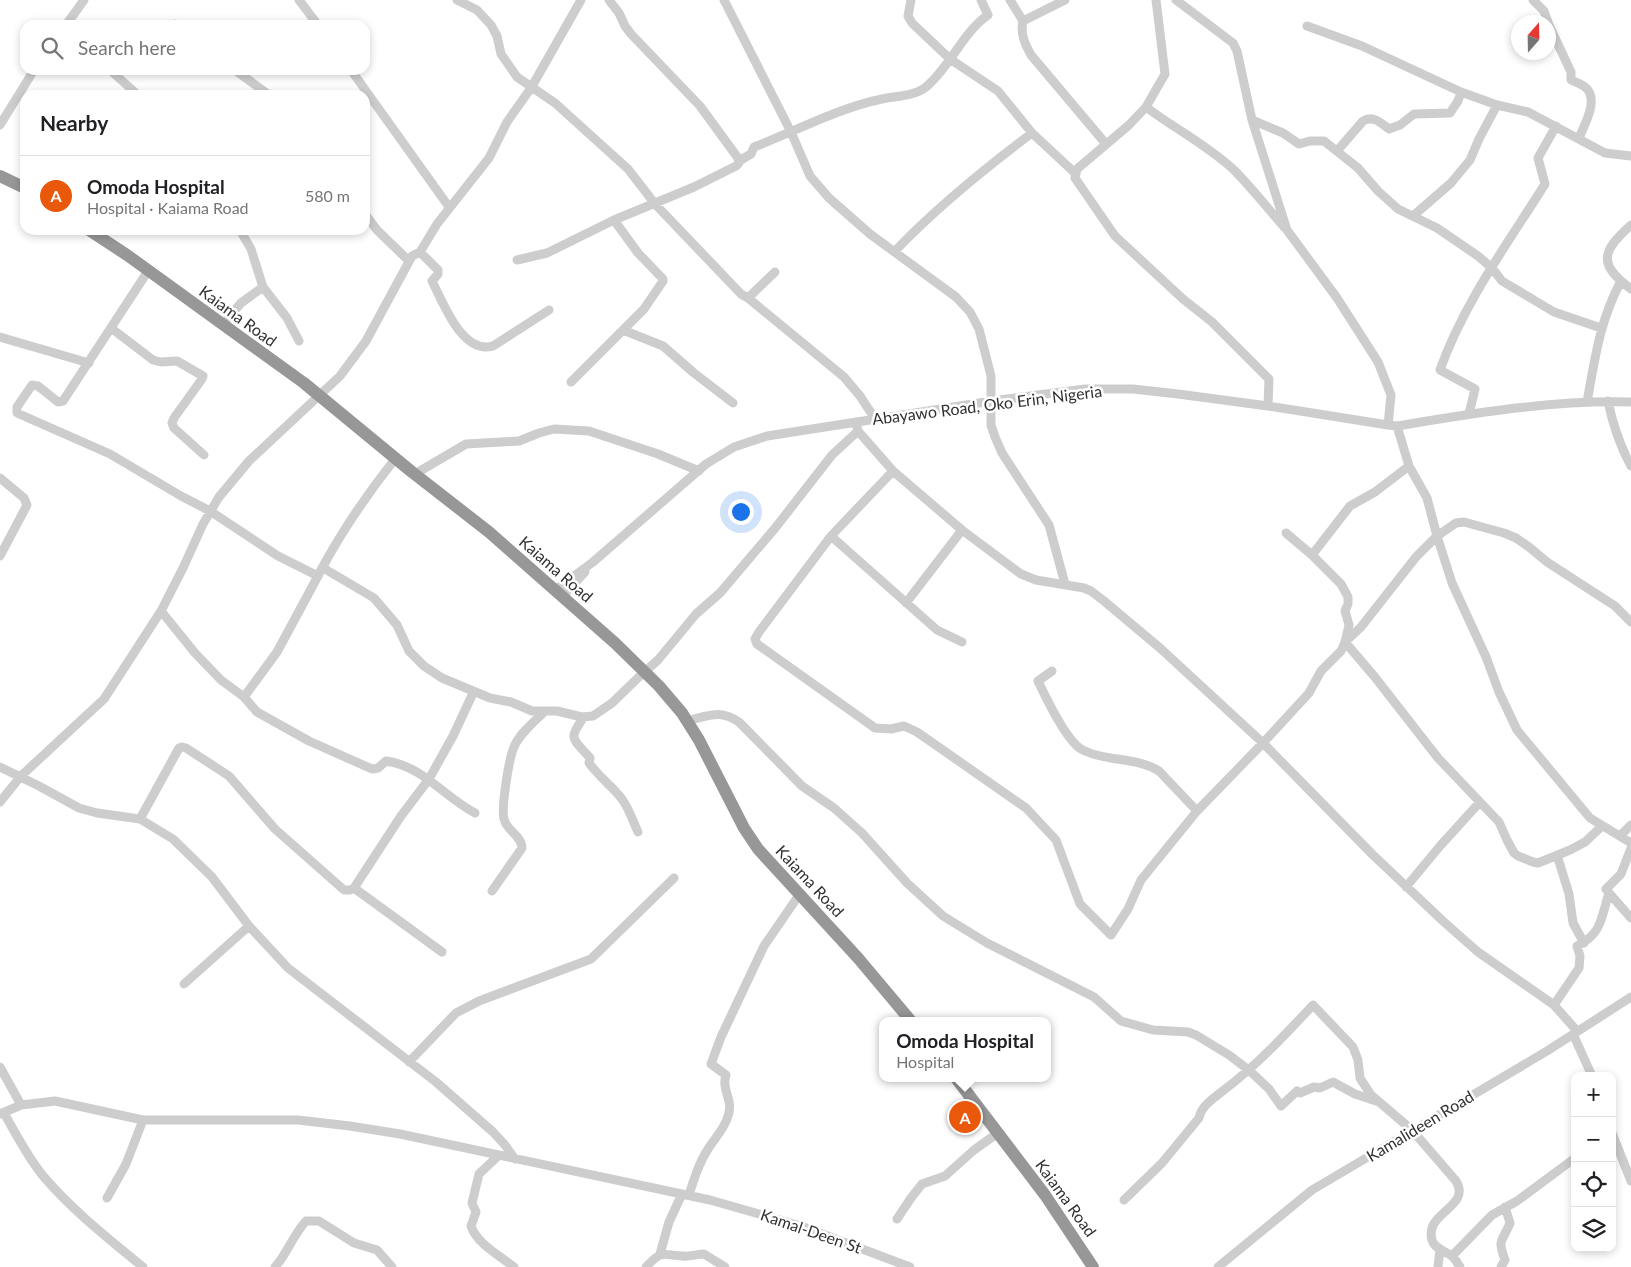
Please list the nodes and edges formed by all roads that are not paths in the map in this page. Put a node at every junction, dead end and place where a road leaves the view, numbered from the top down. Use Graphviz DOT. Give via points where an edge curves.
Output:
graph roads {
  1 [pos="84,0"];
  2 [pos="299,0"];
  3 [pos="457,0"];
  4 [pos="581,0"];
  5 [pos="609,0"];
  6 [pos="724,0"];
  7 [pos="911,0"];
  8 [pos="981,0"];
  9 [pos="1010,0"];
  10 [pos="1065,0"];
  11 [pos="1156,0"];
  12 [pos="1176,0"];
  13 [pos="1533,0"];
  14 [pos="1545,15"];
  15 [pos="70,20"];
  16 [pos="314,20"];
  17 [pos="1022,21"];
  18 [pos="1307,26"];
  19 [pos="1556,40"];
  20 [pos="950,59"];
  21 [pos="31,75"];
  22 [pos="116,75"];
  23 [pos="242,75"];
  24 [pos="355,75"];
  25 [pos="531,88"];
  26 [pos="22,90"];
  27 [pos="132,90"];
  28 [pos="262,90"];
  29 [pos="365,90"];
  30 [pos="1461,92"];
  31 [pos="20,93"];
  32 [pos="370,96"];
  33 [pos="1497,105"];
  34 [pos="1146,107"];
  35 [pos="1252,120"];
  36 [pos="0,125"];
  37 [pos="1556,126"];
  38 [pos="791,132"];
  39 [pos="1032,133"];
  40 [pos="1579,138"];
  41 [pos="1106,144"];
  42 [pos="1337,151"];
  43 [pos="1631,156"];
  44 [pos="739,161"];
  45 [pos="1075,173"];
  46 [pos="0,176"];
  47 [pos="0,184"];
  48 [pos="20,186"];
  49 [pos="20,193"];
  50 [pos="655,204"];
  51 [pos="450,207"];
  52 [pos="1413,216"];
  53 [pos="614,220"];
  54 [pos="370,221"];
  55 [pos="1631,225"];
  56 [pos="1287,230"];
  57 [pos="96,235"];
  58 [pos="110,235"];
  59 [pos="243,235"];
  60 [pos="895,251"];
  61 [pos="420,252"];
  62 [pos="516,260"];
  63 [pos="409,261"];
  64 [pos="1492,268"];
  65 [pos="148,271"];
  66 [pos="775,272"];
  67 [pos="1621,281"];
  68 [pos="263,286"];
  69 [pos="1631,289"];
  70 [pos="748,298"];
  71 [pos="548,310"];
  72 [pos="228,318"];
  73 [pos="111,328"];
  74 [pos="1601,328"];
  75 [pos="623,330"];
  76 [pos="0,337"];
  77 [pos="299,341"];
  78 [pos="89,363"];
  79 [pos="571,382"];
  80 [pos="322,394"];
  81 [pos="992,401"];
  82 [pos="1608,401"];
  83 [pos="1631,401"];
  84 [pos="1587,402"];
  85 [pos="733,403"];
  86 [pos="1268,406"];
  87 [pos="1469,414"];
  88 [pos="875,419"];
  89 [pos="857,426"];
  90 [pos="1393,426"];
  91 [pos="204,455"];
  92 [pos="395,458"];
  93 [pos="1409,466"];
  94 [pos="1631,466"];
  95 [pos="420,471"];
  96 [pos="699,471"];
  97 [pos="893,471"];
  98 [pos="0,478"];
  99 [pos="210,511"];
  100 [pos="962,530"];
  101 [pos="1286,533"];
  102 [pos="831,536"];
  103 [pos="1437,536"];
  104 [pos="1312,555"];
  105 [pos="0,556"];
  106 [pos="320,573"];
  107 [pos="1065,584"];
  108 [pos="561,591"];
  109 [pos="906,603"];
  110 [pos="161,611"];
  111 [pos="1631,622"];
  112 [pos="962,642"];
  113 [pos="1345,642"];
  114 [pos="647,669"];
  115 [pos="1052,671"];
  116 [pos="474,691"];
  117 [pos="244,697"];
  118 [pos="544,712"];
  119 [pos="584,717"];
  120 [pos="694,719"];
  121 [pos="1263,743"];
  122 [pos="0,766"];
  123 [pos="21,776"];
  124 [pos="429,779"];
  125 [pos="0,802"];
  126 [pos="1480,802"];
  127 [pos="1197,810"];
  128 [pos="475,813"];
  129 [pos="140,819"];
  130 [pos="1631,825"];
  131 [pos="1602,826"];
  132 [pos="638,832"];
  133 [pos="1620,836"];
  134 [pos="1631,843"];
  135 [pos="1631,848"];
  136 [pos="1557,855"];
  137 [pos="674,878"];
  138 [pos="1406,887"];
  139 [pos="354,888"];
  140 [pos="492,891"];
  141 [pos="1609,893"];
  142 [pos="799,895"];
  143 [pos="1631,918"];
  144 [pos="249,926"];
  145 [pos="1584,943"];
  146 [pos="442,952"];
  147 [pos="184,984"];
  148 [pos="1631,998"];
  149 [pos="1554,1005"];
  150 [pos="907,1017"];
  151 [pos="915,1017"];
  152 [pos="1575,1033"];
  153 [pos="409,1062"];
  154 [pos="0,1067"];
  155 [pos="1250,1071"];
  156 [pos="1590,1072"];
  157 [pos="959,1082"];
  158 [pos="967,1082"];
  159 [pos="1379,1102"];
  160 [pos="22,1105"];
  161 [pos="2,1113"];
  162 [pos="143,1120"];
  163 [pos="1412,1130"];
  164 [pos="998,1133"];
  165 [pos="1616,1143"];
  166 [pos="1616,1155"];
  167 [pos="498,1156"];
  168 [pos="1622,1158"];
  169 [pos="515,1159"];
  170 [pos="1571,1161"];
  171 [pos="1631,1181"];
  172 [pos="685,1194"];
  173 [pos="107,1198"];
  174 [pos="1124,1200"];
  175 [pos="1505,1207"];
  176 [pos="897,1218"];
  177 [pos="1440,1249"];
  178 [pos="660,1254"];
  179 [pos="1452,1256"];
  180 [pos="143,1267"];
  181 [pos="275,1267"];
  182 [pos="392,1267"];
  183 [pos="514,1267"];
  184 [pos="646,1267"];
  185 [pos="724,1267"];
  186 [pos="910,1267"];
  187 [pos="1093,1267"];
  188 [pos="1100,1267"];
  189 [pos="1218,1267"];
  190 [pos="1438,1267"];
  191 [pos="1460,1267"];
  192 [pos="1501,1267"];
  1 -- 15 [label="street"];
  2 -- 16 [label="street"];
  3 -- 25 [label="street" via="477,10 491,25 498,36 501,54 511,70"];
  4 -- 25 [label="street"];
  5 -- 44 [label="street" via="631,34 700,106"];
  6 -- 38 [label="street"];
  7 -- 20 [label="street" via="910,20"];
  8 -- 20 [label="street" via="988,15 968,32"];
  9 -- 17 [label="street"];
  10 -- 17 [label="street"];
  11 -- 34 [label="street" via="1164,74"];
  12 -- 35 [label="street" via="1234,42"];
  13 -- 14 [label="street"];
  17 -- 41 [label="street" via="1024,43 1031,55"];
  18 -- 30 [label="street" via="1362,46"];
  19 -- 40 [label="street" via="1571,72 1571,80 1584,86 1592,102"];
  20 -- 38 [label="street" via="927,86 916,92 864,103"];
  20 -- 39 [label="street" via="998,91"];
  21 -- 26 [label="street"];
  22 -- 27 [label="street"];
  23 -- 28 [label="street"];
  24 -- 29 [label="street"];
  25 -- 50 [label="street" via="568,114 628,169"];
  25 -- 51 [label="street" via="507,122 489,158"];
  30 -- 33 [label="street"];
  30 -- 42 [label="street" via="1450,113 1414,114 1400,126 1389,129 1373,118 1363,120"];
  31 -- 36 [label="street"];
  32 -- 51 [label="street"];
  33 -- 37 [label="street" via="1528,112"];
  33 -- 52 [label="street" via="1470,160 1451,183"];
  34 -- 41 [label="street"];
  34 -- 56 [label="street" via="1234,170"];
  35 -- 42 [label="street" via="1283,133 1299,144 1324,142"];
  35 -- 56 [label="street"];
  37 -- 40 [label="street"];
  37 -- 64 [label="street" via="1538,158 1545,184"];
  38 -- 44 [label="street" via="754,146 751,154"];
  38 -- 60 [label="street" via="810,176 822,191 870,234"];
  39 -- 45 [label="street"];
  39 -- 60 [label="street" via="974,177"];
  40 -- 43 [label="street" via="1605,153"];
  41 -- 45 [label="street"];
  42 -- 52 [label="street" via="1398,209"];
  44 -- 50 [label="street" via="736,166"];
  45 -- 86 [label="street" via="1075,178 1115,236 1212,322 1269,379"];
  46 -- 48 [label="highway"];
  47 -- 49 [label="highway"];
  50 -- 53 [label="street"];
  50 -- 70 [label="street"];
  51 -- 61 [label="street"];
  52 -- 64 [label="street" via="1437,228"];
  53 -- 62 [label="street" via="547,253"];
  53 -- 75 [label="street" via="638,253 663,279 644,309"];
  54 -- 63 [label="street"];
  55 -- 67 [label="street" via="1615,241 1607,257 1607,265"];
  56 -- 90 [label="street" via="1337,298 1378,362 1391,395"];
  57 -- 65 [label="highway, Kaiama Road"];
  58 -- 72 [label="highway, Kaiama Road"];
  59 -- 68 [label="street"];
  60 -- 81 [label="street" via="956,297 970,312 991,376"];
  61 -- 63 [label="street"];
  61 -- 71 [label="street" via="438,270 432,281 453,322 473,343 488,348 493,346"];
  63 -- 80 [label="street" via="366,341"];
  64 -- 74 [label="street" via="1502,282 1554,312"];
  64 -- 87 [label="street" via="1455,333 1440,370 1475,388"];
  65 -- 73 [label="street"];
  65 -- 80 [label="highway, Kaiama Road"];
  66 -- 70 [label="street"];
  67 -- 69 [label="street"];
  67 -- 74 [label="street"];
  68 -- 72 [label="street"];
  68 -- 77 [label="street"];
  70 -- 88 [label="street" via="844,377"];
  72 -- 80 [label="highway, Kaiama Road"];
  73 -- 78 [label="street"];
  73 -- 91 [label="street" via="153,360 177,361 203,376 172,423"];
  74 -- 84 [label="street"];
  75 -- 79 [label="street"];
  75 -- 85 [label="street" via="663,346"];
  76 -- 78 [label="street"];
  78 -- 99 [label="street" via="63,401 58,402 32,385 17,407 17,413 110,454"];
  80 -- 92 [label="highway, Kaiama Road"];
  80 -- 95 [label="highway, Kaiama Road"];
  80 -- 99 [label="street" via="249,461"];
  81 -- 86 [label="street, Abayawo Road, Oko Erin, Nigeria" via="1085,389 1133,389"];
  81 -- 88 [label="street, Abayawo Road, Oko Erin, Nigeria"];
  81 -- 107 [label="street" via="991,425 995,437 1049,525"];
  82 -- 83 [label="street, Abayawo Road, Oko Erin, Nigeria"];
  82 -- 84 [label="street, Abayawo Road, Oko Erin, Nigeria"];
  82 -- 94 [label="street" via="1621,448"];
  84 -- 87 [label="street, Abayawo Road, Oko Erin, Nigeria" via="1528,405"];
  86 -- 90 [label="street, Abayawo Road, Oko Erin, Nigeria"];
  87 -- 90 [label="street, Abayawo Road, Oko Erin, Nigeria"];
  88 -- 89 [label="street, Abayawo Road, Oko Erin, Nigeria"];
  89 -- 96 [label="street, Abayawo Road, Oko Erin, Nigeria" via="767,436 734,447"];
  89 -- 97 [label="street"];
  89 -- 114 [label="street" via="720,593 696,614"];
  90 -- 93 [label="street"];
  92 -- 106 [label="street" via="334,546"];
  92 -- 108 [label="highway, Kaiama Road"];
  93 -- 103 [label="street" via="1427,498"];
  93 -- 104 [label="street" via="1350,506"];
  95 -- 96 [label="street" via="466,444 519,441 554,430 589,431"];
  95 -- 108 [label="highway, Kaiama Road" via="470,509"];
  96 -- 108 [label="street, Abayawo Road, Oko Erin, Nigeria"];
  97 -- 100 [label="street"];
  97 -- 102 [label="street"];
  98 -- 105 [label="street" via="24,498 27,505"];
  99 -- 106 [label="street" via="278,556"];
  99 -- 110 [label="street"];
  100 -- 107 [label="street" via="1021,574 1036,580"];
  100 -- 109 [label="street"];
  101 -- 104 [label="street"];
  102 -- 109 [label="street"];
  102 -- 127 [label="street" via="759,632 755,639 757,644 875,728 904,726 917,732 1026,808 1056,840 1080,904 1111,935 1141,880"];
  103 -- 111 [label="street" via="1456,523 1464,522 1504,533 1529,546 1547,562 1608,600"];
  103 -- 113 [label="street" via="1416,557 1362,627"];
  103 -- 131 [label="street" via="1452,583 1518,730 1578,806"];
  104 -- 113 [label="street" via="1341,584 1348,597 1344,611 1349,624"];
  106 -- 116 [label="street" via="325,569 374,598 397,625 409,652 424,666 442,678"];
  106 -- 117 [label="street" via="277,652"];
  107 -- 121 [label="street" via="1091,591 1104,601"];
  108 -- 114 [label="highway, Kaiama Road"];
  109 -- 112 [label="street" via="937,630"];
  110 -- 117 [label="street" via="221,680"];
  110 -- 123 [label="street" via="104,699"];
  113 -- 121 [label="street" via="1341,651 1320,671 1309,693"];
  113 -- 126 [label="street" via="1438,758"];
  114 -- 119 [label="street" via="599,713"];
  114 -- 120 [label="highway, Kaiama Road" via="680,700"];
  114 -- 142 [label="highway, Kaiama Road" via="682,712 751,839"];
  115 -- 127 [label="street" via="1038,681 1072,742 1094,755 1152,766"];
  116 -- 118 [label="street"];
  116 -- 124 [label="street"];
  117 -- 124 [label="street" via="257,712 309,741 372,769 389,761 407,766"];
  118 -- 119 [label="street"];
  118 -- 140 [label="street" via="512,751 503,805 504,821 522,842 522,848"];
  119 -- 132 [label="street" via="575,728 574,740 590,758 589,764 598,776 623,801"];
  120 -- 151 [label="highway, Kaiama Road" via="757,838 846,934"];
  120 -- 155 [label="street" via="718,713 739,722 802,786 862,833 907,883 943,916 1094,997 1121,1021 1153,1030 1196,1034"];
  121 -- 127 [label="street"];
  121 -- 138 [label="street"];
  122 -- 123 [label="street"];
  123 -- 125 [label="street"];
  123 -- 129 [label="street" via="79,808"];
  124 -- 128 [label="street"];
  124 -- 139 [label="street"];
  126 -- 136 [label="street" via="1499,822 1518,856 1538,863"];
  126 -- 138 [label="street"];
  129 -- 139 [label="street" via="179,748 186,748 229,776 275,829 344,890"];
  129 -- 144 [label="street" via="173,839 191,855"];
  130 -- 133 [label="street"];
  131 -- 133 [label="street"];
  131 -- 136 [label="street" via="1585,842"];
  133 -- 134 [label="street"];
  135 -- 141 [label="street" via="1621,874 1606,889"];
  136 -- 145 [label="street" via="1569,894 1573,923"];
  137 -- 153 [label="street" via="591,959 479,1001 456,1013"];
  138 -- 149 [label="street" via="1478,952"];
  139 -- 146 [label="street"];
  141 -- 143 [label="street"];
  141 -- 145 [label="street" via="1598,929"];
  142 -- 150 [label="highway, Kaiama Road" via="858,958"];
  142 -- 172 [label="street" via="764,946 712,1058 711,1064 726,1075 723,1084 730,1105 728,1116"];
  144 -- 147 [label="street"];
  144 -- 153 [label="street" via="288,968"];
  145 -- 149 [label="street" via="1578,946 1579,968"];
  148 -- 152 [label="street, Kamalideen Road"];
  149 -- 152 [label="street"];
  152 -- 156 [label="street"];
  152 -- 163 [label="street, Kamalideen Road"];
  153 -- 169 [label="street" via="493,1132"];
  154 -- 160 [label="street"];
  155 -- 159 [label="street" via="1281,1106 1297,1092 1334,1082"];
  155 -- 159 [label="street" via="1313,1005 1352,1047 1360,1078"];
  155 -- 174 [label="street" via="1200,1111 1199,1118 1162,1163"];
  157 -- 164 [label="highway, Kaiama Road"];
  158 -- 188 [label="highway, Kaiama Road" via="1081,1236"];
  159 -- 163 [label="street"];
  160 -- 161 [label="street, Kamal-Deen St"];
  160 -- 162 [label="street, Kamal-Deen St" via="55,1101"];
  161 -- 180 [label="street" via="44,1177 81,1215"];
  162 -- 167 [label="street, Kamal-Deen St" via="298,1120 400,1134"];
  162 -- 173 [label="street" via="126,1164"];
  163 -- 177 [label="street" via="1461,1188 1460,1196 1434,1223 1432,1241"];
  163 -- 189 [label="street, Kamalideen Road" via="1312,1190"];
  164 -- 176 [label="street" via="945,1176 922,1184"];
  164 -- 187 [label="highway, Kaiama Road"];
  165 -- 168 [label="street"];
  166 -- 168 [label="street"];
  167 -- 169 [label="street, Kamal-Deen St"];
  167 -- 183 [label="street" via="479,1174 472,1203 476,1212 471,1226 481,1241"];
  168 -- 171 [label="street"];
  169 -- 172 [label="street, Kamal-Deen St"];
  170 -- 175 [label="street" via="1531,1192"];
  172 -- 178 [label="street" via="669,1222"];
  172 -- 186 [label="street, Kamal-Deen St" via="801,1226"];
  175 -- 179 [label="street" via="1492,1215"];
  175 -- 192 [label="street" via="1510,1224 1501,1239 1505,1260"];
  177 -- 179 [label="street"];
  177 -- 190 [label="street"];
  178 -- 184 [label="street"];
  178 -- 185 [label="street" via="685,1257 704,1254"];
  179 -- 191 [label="street"];
  181 -- 182 [label="street" via="306,1221 319,1221 363,1247 377,1250"];
}
